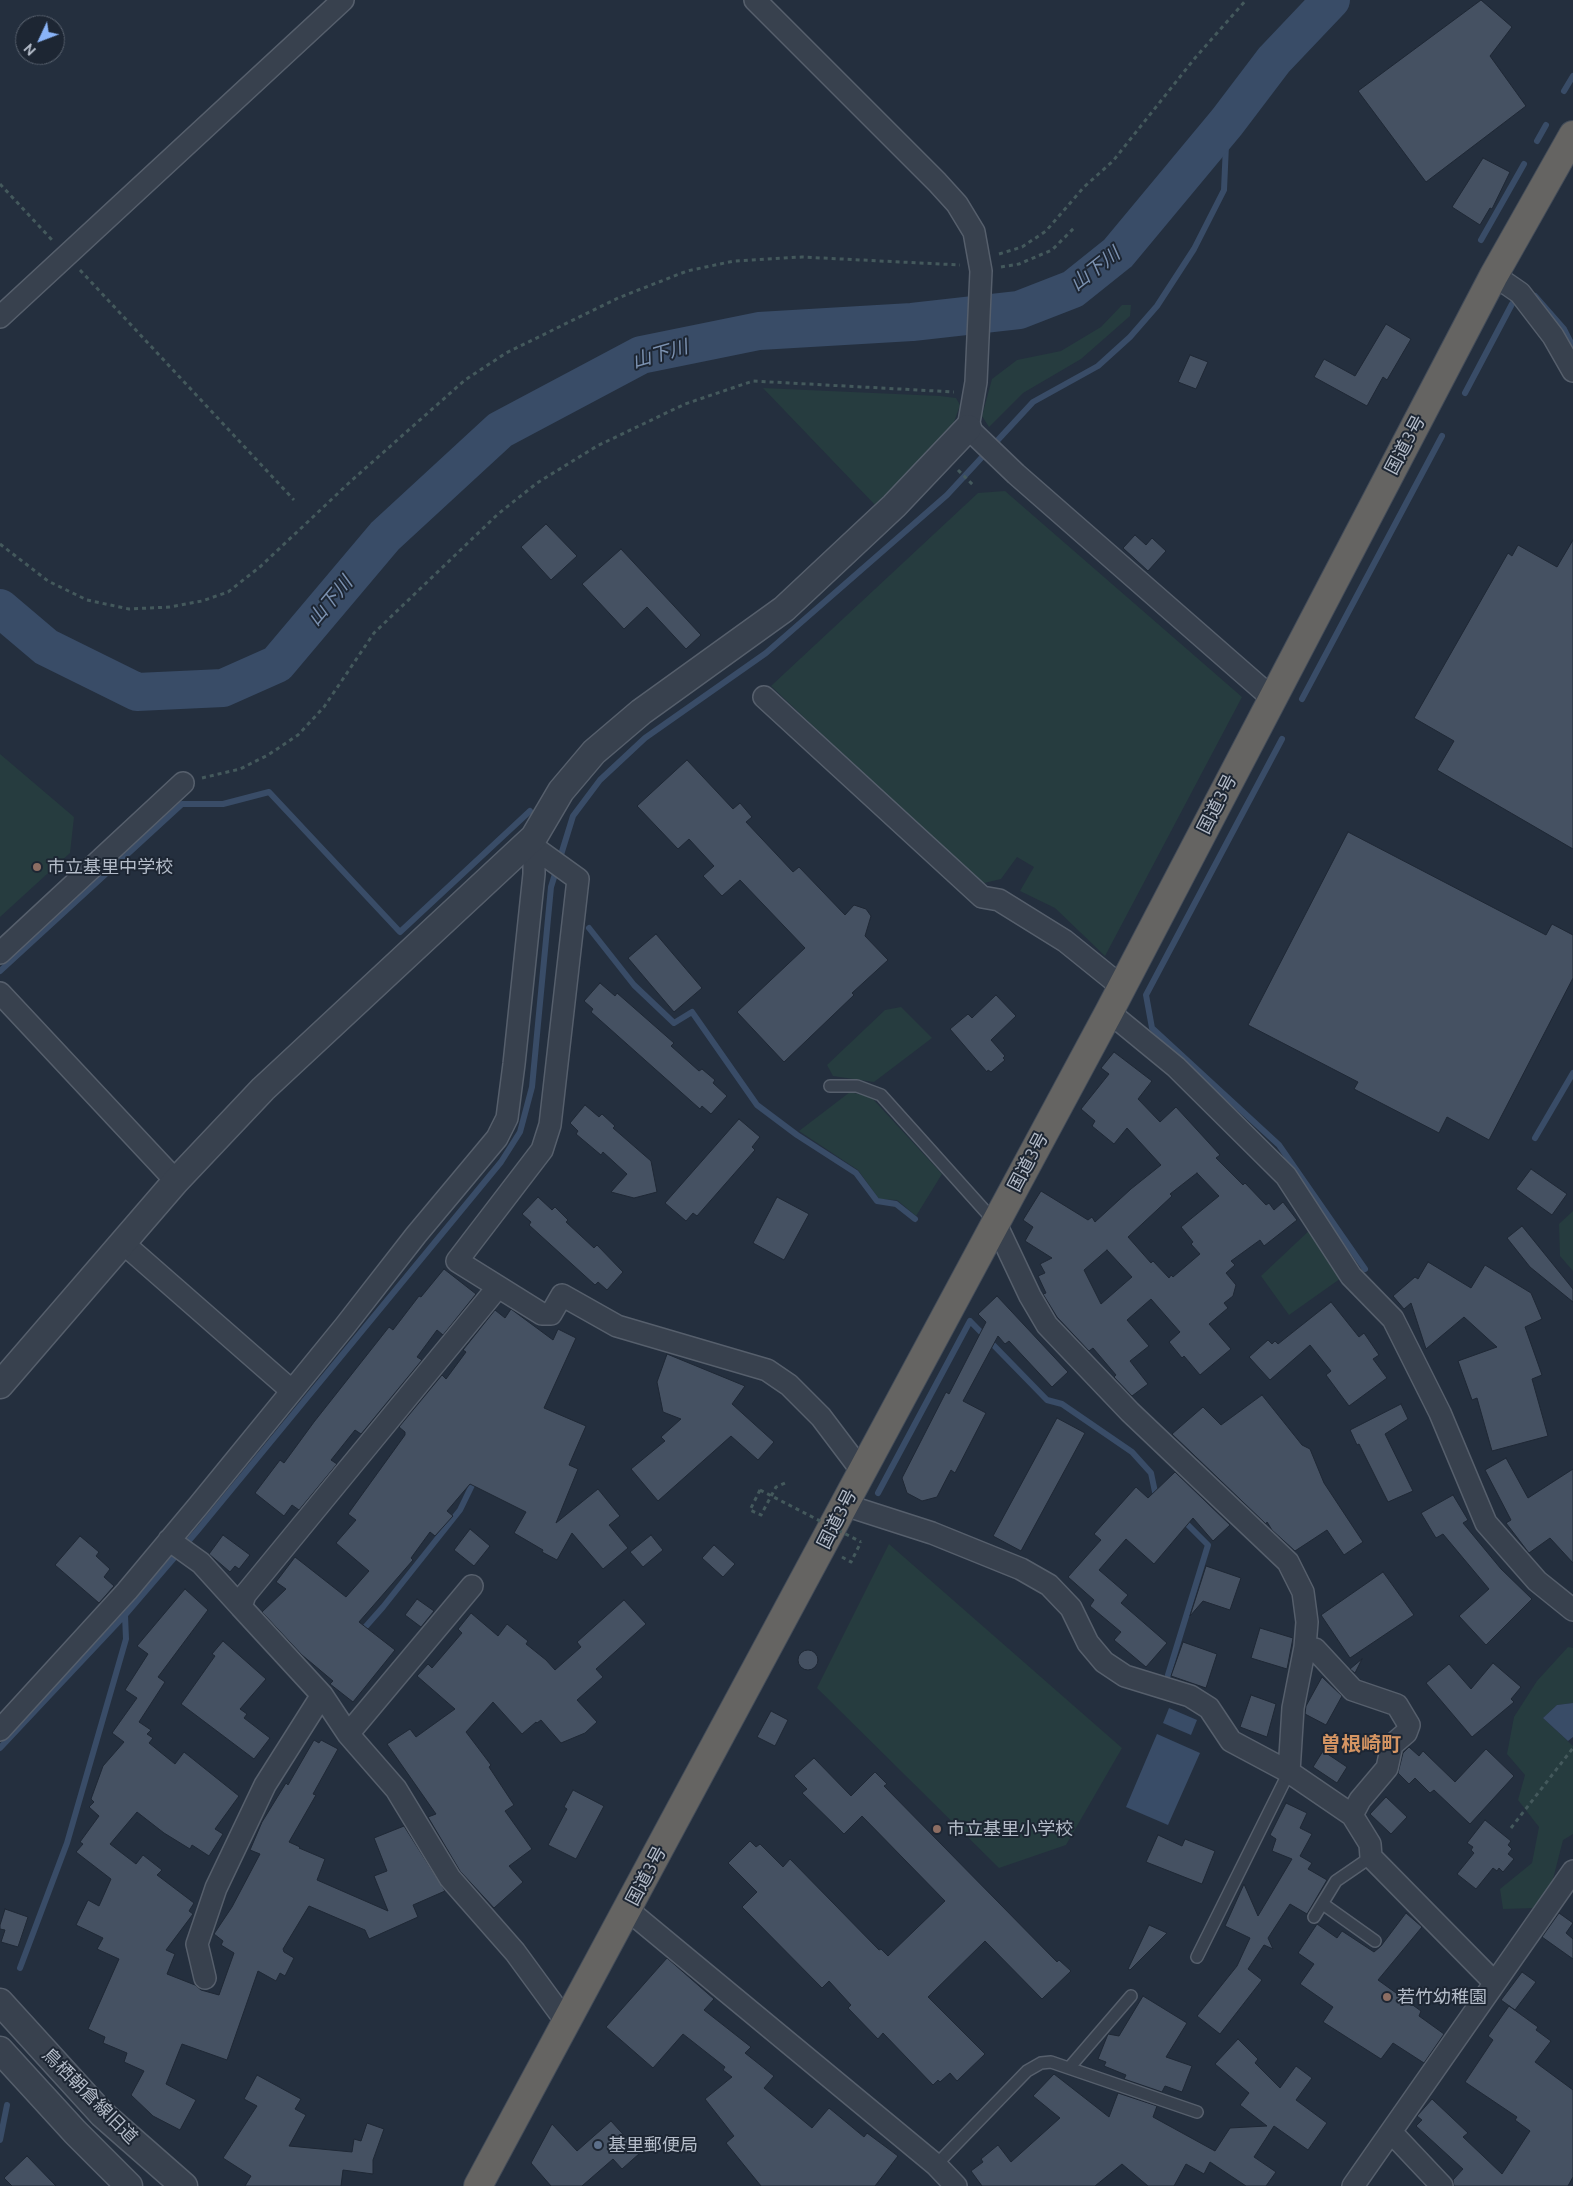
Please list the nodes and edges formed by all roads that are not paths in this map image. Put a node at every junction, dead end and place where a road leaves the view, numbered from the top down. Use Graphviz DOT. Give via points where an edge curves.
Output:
graph roads {
  1 [pos="343,0"];
  2 [pos="755,0"];
  3 [pos="1573,135"];
  4 [pos="1494,275"];
  5 [pos="0,317"];
  6 [pos="1573,371"];
  7 [pos="968,428"];
  8 [pos="764,698"];
  9 [pos="1272,698"];
  10 [pos="183,783"];
  11 [pos="535,842"];
  12 [pos="0,953"];
  13 [pos="1122,987"];
  14 [pos="0,993"];
  15 [pos="1109,1012"];
  16 [pos="830,1086"];
  17 [pos="176,1181"];
  18 [pos="995,1222"];
  19 [pos="123,1243"];
  20 [pos="498,1287"];
  21 [pos="0,1385"];
  22 [pos="292,1391"];
  23 [pos="861,1470"];
  24 [pos="845,1505"];
  25 [pos="169,1540"];
  26 [pos="472,1586"];
  27 [pos="241,1606"];
  28 [pos="1573,1610"];
  29 [pos="1305,1647"];
  30 [pos="322,1695"];
  31 [pos="0,1730"];
  32 [pos="348,1734"];
  33 [pos="1289,1772"];
  34 [pos="1352,1815"];
  35 [pos="1371,1857"];
  36 [pos="1573,1871"];
  37 [pos="1324,1904"];
  38 [pos="628,1910"];
  39 [pos="1314,1917"];
  40 [pos="1375,1940"];
  41 [pos="1197,1957"];
  42 [pos="206,1978"];
  43 [pos="1494,1982"];
  44 [pos="1131,1996"];
  45 [pos="0,2002"];
  46 [pos="567,2023"];
  47 [pos="0,2050"];
  48 [pos="1069,2068"];
  49 [pos="1198,2112"];
  50 [pos="1390,2132"];
  51 [pos="936,2165"];
  52 [pos="129,2186"];
  53 [pos="184,2186"];
  54 [pos="478,2186"];
  55 [pos="956,2186"];
  56 [pos="1353,2186"];
  57 [pos="1442,2186"];
  1 -- 5 [label="street"];
  2 -- 7 [label="street" via="937,182 957,204 974,232 980,265 975,388"];
  3 -- 4 [label="highway, 国道3号"];
  4 -- 6 [label="street" via="1520,294 1553,336"];
  4 -- 9 [label="highway, 国道3号"];
  7 -- 9 [label="street"];
  7 -- 11 [label="street" via="894,506 784,609 641,712 594,752 561,791"];
  8 -- 13 [label="street" via="982,897 998,900 1065,941"];
  9 -- 13 [label="highway, 国道3号"];
  10 -- 12 [label="street"];
  11 -- 17 [label="street" via="263,1089"];
  11 -- 20 [label="street" via="578,879 550,1125 542,1150 457,1261"];
  11 -- 22 [label="street" via="507,1118 477,1165 416,1235"];
  13 -- 15 [label="highway, 国道3号"];
  14 -- 17 [label="street"];
  15 -- 18 [label="highway, 国道3号"];
  15 -- 28 [label="street" via="1176,1067 1286,1176 1351,1276 1393,1319 1440,1412 1486,1523 1537,1581"];
  16 -- 18 [label="lane" via="857,1086 881,1095"];
  17 -- 19 [label="street"];
  18 -- 23 [label="highway, 国道3号"];
  18 -- 29 [label="street" via="1047,1325 1130,1412 1288,1562 1303,1592 1307,1622"];
  19 -- 21 [label="street"];
  19 -- 22 [label="street"];
  20 -- 23 [label="street" via="542,1314 551,1314 562,1295 617,1326 767,1370 789,1385 821,1417"];
  20 -- 27 [label="street" via="244,1595"];
  22 -- 25 [label="street"];
  23 -- 24 [label="highway, 国道3号"];
  24 -- 33 [label="street" via="932,1532 1021,1569 1049,1585 1071,1608 1088,1643 1104,1662 1125,1676 1190,1696 1209,1708 1231,1741"];
  24 -- 38 [label="highway, 国道3号"];
  25 -- 27 [label="street" via="201,1563"];
  25 -- 31 [label="street" via="127,1591"];
  26 -- 32 [label="street"];
  27 -- 30 [label="street"];
  29 -- 33 [label="street" via="1293,1708"];
  29 -- 34 [label="street" via="1315,1649 1353,1690 1397,1705 1409,1725 1406,1733 1392,1745 1386,1768"];
  30 -- 32 [label="street"];
  30 -- 42 [label="street" via="265,1785 216,1888 196,1944"];
  32 -- 46 [label="street" via="396,1790 450,1878 515,1952"];
  33 -- 34 [label="street"];
  33 -- 41 [label="lane"];
  34 -- 35 [label="street" via="1370,1844"];
  35 -- 37 [label="lane" via="1336,1881"];
  35 -- 43 [label="street"];
  36 -- 43 [label="street"];
  37 -- 39 [label="lane"];
  37 -- 40 [label="lane"];
  38 -- 46 [label="highway, 国道3号"];
  38 -- 51 [label="street"];
  43 -- 50 [label="street"];
  44 -- 48 [label="lane"];
  45 -- 53 [label="street, 鳥栖朝倉線旧道" via="102,2114"];
  46 -- 54 [label="highway, 国道3号"];
  47 -- 52 [label="street, 鳥栖朝倉線旧道"];
  48 -- 49 [label="lane"];
  48 -- 51 [label="lane" via="1051,2062 1041,2063 1027,2071"];
  50 -- 56 [label="street"];
  50 -- 57 [label="street"];
  51 -- 55 [label="street"];
}
